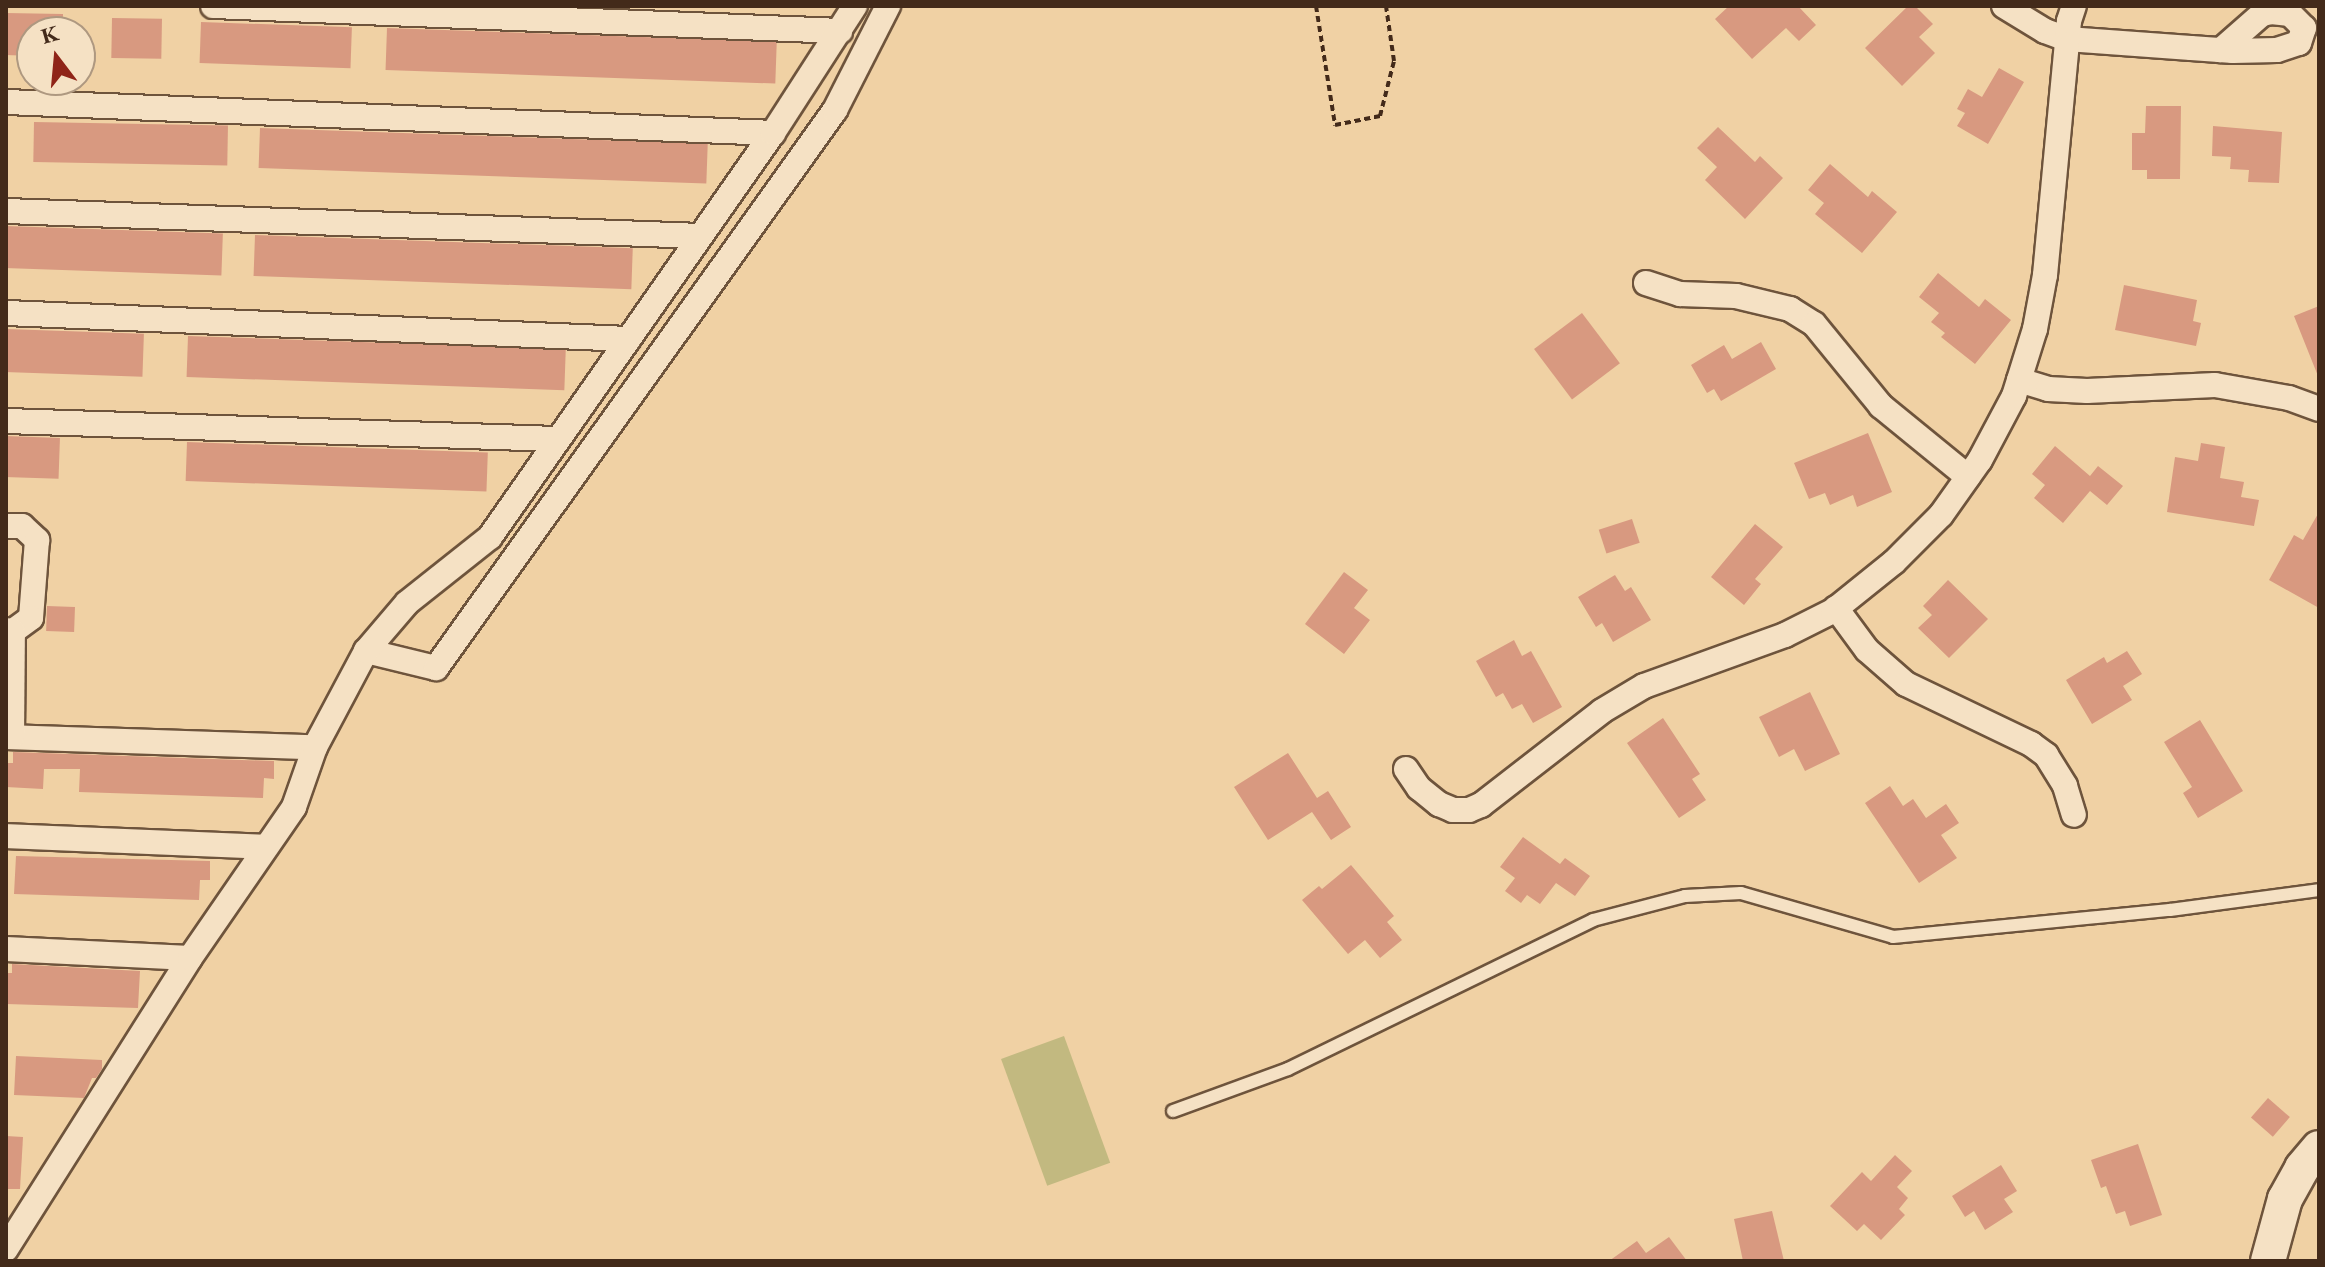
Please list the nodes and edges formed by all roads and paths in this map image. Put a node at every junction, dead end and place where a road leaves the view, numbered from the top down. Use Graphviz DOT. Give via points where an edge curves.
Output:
graph roads {
  1 [pos="213,6"];
  2 [pos="855,6"];
  3 [pos="888,6"];
  4 [pos="1316,6"];
  5 [pos="1386,6"];
  6 [pos="2004,6"];
  7 [pos="2074,6"];
  8 [pos="841,31"];
  9 [pos="2067,39"];
  10 [pos="2221,50"];
  11 [pos="6,102"];
  12 [pos="773,133"];
  13 [pos="6,211"];
  14 [pos="700,236"];
  15 [pos="1646,283"];
  16 [pos="6,313"];
  17 [pos="628,339"];
  18 [pos="2019,380"];
  19 [pos="2319,409"];
  20 [pos="6,421"];
  21 [pos="558,439"];
  22 [pos="1968,477"];
  23 [pos="6,526"];
  24 [pos="1836,608"];
  25 [pos="10,631"];
  26 [pos="366,651"];
  27 [pos="9,737"];
  28 [pos="315,747"];
  29 [pos="1406,769"];
  30 [pos="2074,815"];
  31 [pos="6,836"];
  32 [pos="264,847"];
  33 [pos="2319,890"];
  34 [pos="6,949"];
  35 [pos="190,958"];
  36 [pos="1173,1111"];
  37 [pos="2319,1148"];
  38 [pos="6,1249"];
  39 [pos="2268,1261"];
  1 -- 8 [label="street"];
  2 -- 8 [label="street"];
  3 -- 26 [label="street" via="835,110 436,668"];
  4 -- 5 [label="path" via="1335,125 1380,116 1394,61"];
  6 -- 9 [label="street"];
  7 -- 9 [label="street"];
  8 -- 12 [label="street"];
  9 -- 10 [label="street"];
  9 -- 18 [label="street" via="2045,275"];
  11 -- 12 [label="street"];
  12 -- 14 [label="street"];
  13 -- 14 [label="street"];
  14 -- 17 [label="street"];
  15 -- 22 [label="street" via="1680,294 1736,296 1790,309 1814,324 1881,406"];
  16 -- 17 [label="street"];
  17 -- 21 [label="street"];
  18 -- 19 [label="street" via="2048,389 2087,391 2215,385"];
  18 -- 22 [label="street"];
  20 -- 21 [label="street"];
  21 -- 26 [label="street" via="490,537 407,603"];
  22 -- 24 [label="street" via="1941,515 1894,562"];
  23 -- 25 [label="street" via="22,526 37,540 31,618"];
  24 -- 29 [label="street" via="1785,635 1644,686 1469,810 1439,804"];
  24 -- 30 [label="street" via="1867,650 1906,684 2046,755 2065,786"];
  25 -- 27 [label="street"];
  26 -- 28 [label="street"];
  27 -- 28 [label="street"];
  28 -- 32 [label="street" via="294,807"];
  31 -- 32 [label="street"];
  32 -- 35 [label="street"];
  33 -- 36 [label="lane" via="1893,937 1741,893 1685,896 1593,920 1288,1069"];
  34 -- 35 [label="street"];
  35 -- 38 [label="street"];
  37 -- 39 [label="street" via="2285,1199"];
}
